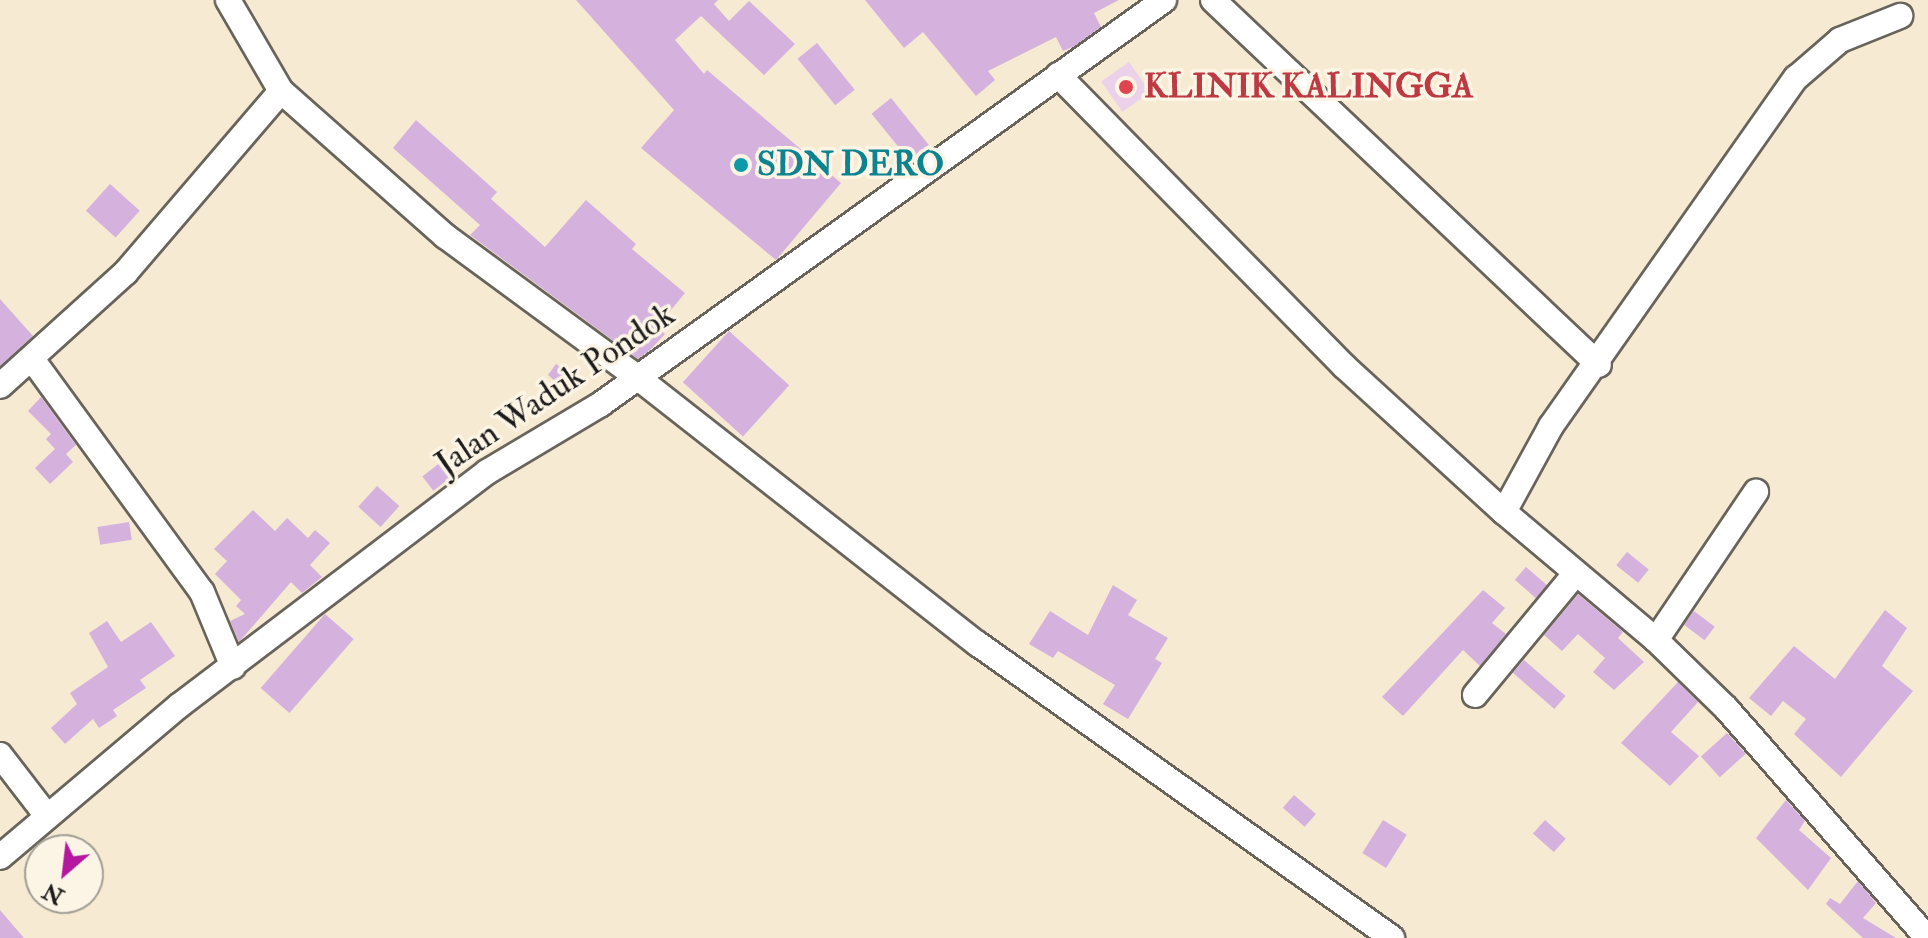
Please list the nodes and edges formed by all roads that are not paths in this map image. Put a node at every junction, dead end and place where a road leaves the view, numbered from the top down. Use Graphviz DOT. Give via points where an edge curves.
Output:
graph roads {
  1 [pos="228,0"];
  2 [pos="1164,0"];
  3 [pos="1213,0"];
  4 [pos="1900,16"];
  5 [pos="1058,75"];
  6 [pos="281,91"];
  7 [pos="32,359"];
  8 [pos="1599,365"];
  9 [pos="637,377"];
  10 [pos="0,386"];
  11 [pos="1756,492"];
  12 [pos="1504,512"];
  13 [pos="1576,573"];
  14 [pos="1656,640"];
  15 [pos="233,667"];
  16 [pos="1475,695"];
  17 [pos="0,755"];
  18 [pos="47,816"];
  19 [pos="0,857"];
  20 [pos="1392,938"];
  21 [pos="1927,938"];
  1 -- 6 [label="street"];
  2 -- 5 [label="street, Jalan Waduk Pondok"];
  3 -- 8 [label="street"];
  4 -- 8 [label="street" via="1840,40 1796,78"];
  5 -- 9 [label="street, Jalan Waduk Pondok"];
  5 -- 12 [label="street" via="1345,367"];
  6 -- 7 [label="street" via="126,272"];
  6 -- 9 [label="street" via="445,236"];
  7 -- 10 [label="street"];
  7 -- 15 [label="street" via="194,580 224,636"];
  8 -- 12 [label="street" via="1551,426"];
  9 -- 15 [label="street, Jalan Waduk Pondok" via="487,472"];
  9 -- 20 [label="street" via="978,644"];
  11 -- 14 [label="street"];
  12 -- 13 [label="street"];
  13 -- 14 [label="street"];
  13 -- 16 [label="street"];
  14 -- 21 [label="street" via="1789,776"];
  15 -- 18 [label="street, Jalan Waduk Pondok"];
  17 -- 18 [label="street"];
  18 -- 19 [label="street, Jalan Waduk Pondok"];
}
